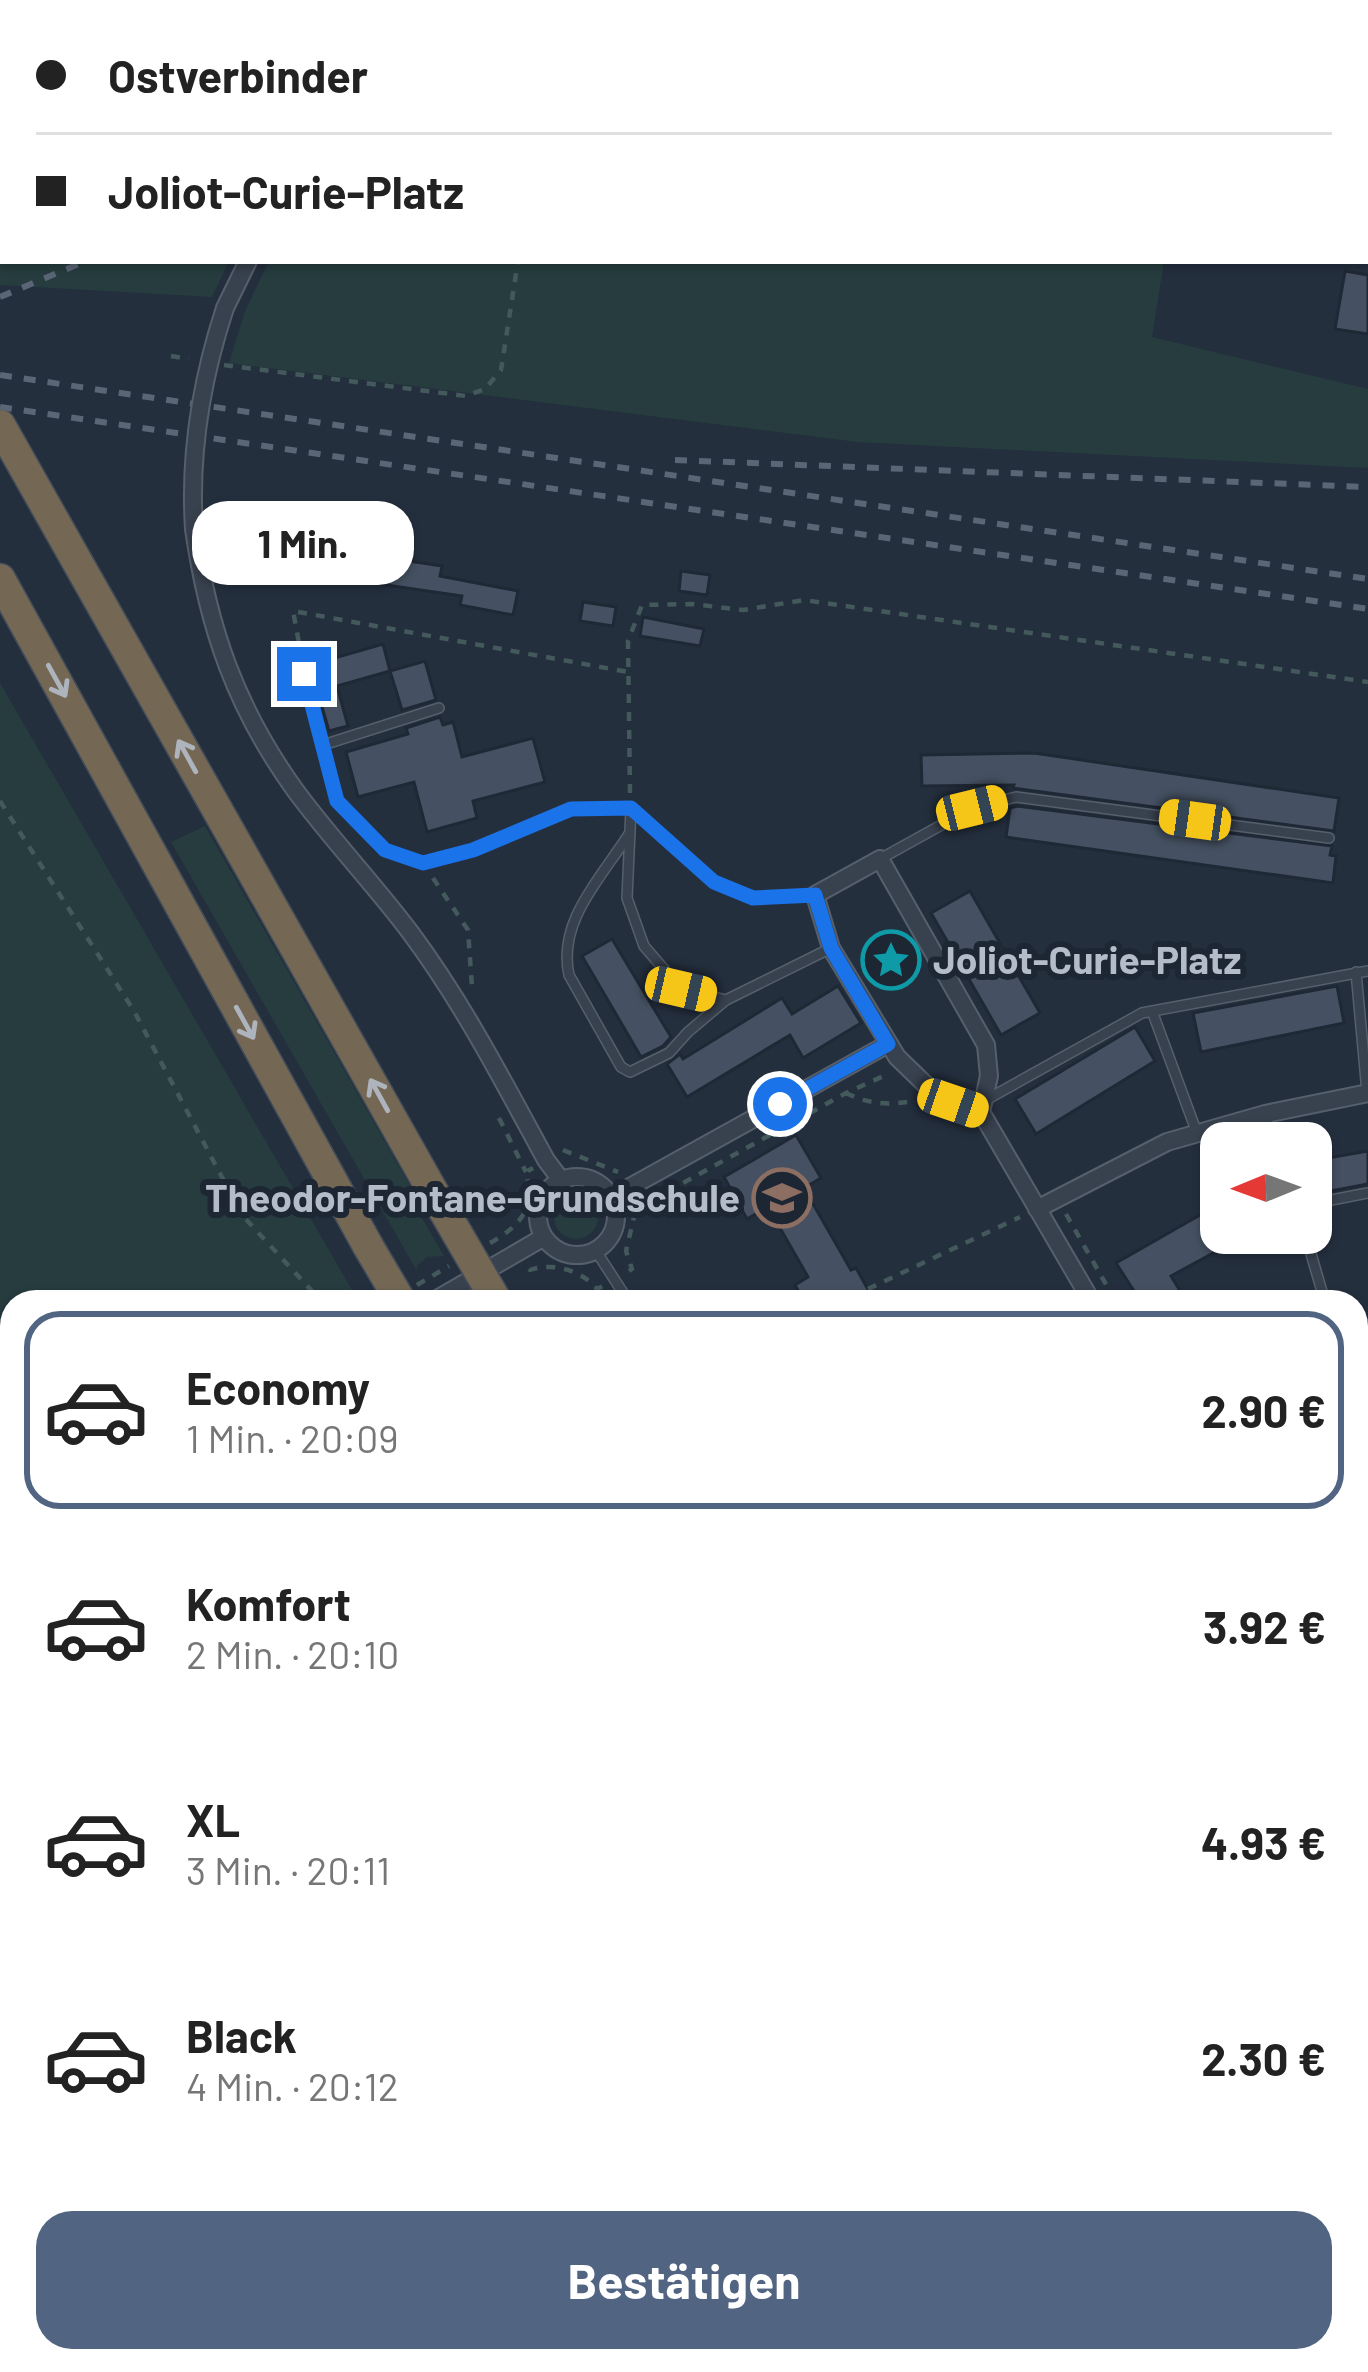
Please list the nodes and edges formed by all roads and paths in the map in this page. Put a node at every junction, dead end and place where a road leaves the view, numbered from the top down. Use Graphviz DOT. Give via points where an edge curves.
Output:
graph roads {
  1 [pos="247,264"];
  2 [pos="518,264"];
  3 [pos="171,356"];
  4 [pos="194,360"];
  5 [pos="217,363"];
  6 [pos="0,425"];
  7 [pos="0,579"];
  8 [pos="628,672"];
  9 [pos="304,674"];
  10 [pos="1368,682"];
  11 [pos="440,708"];
  12 [pos="322,745"];
  13 [pos="0,801"];
  14 [pos="631,808"];
  15 [pos="629,834"];
  16 [pos="1328,838"];
  17 [pos="880,859"];
  18 [pos="423,863"];
  19 [pos="815,895"];
  20 [pos="831,948"];
  21 [pos="1362,972"];
  22 [pos="472,986"];
  23 [pos="726,1000"];
  24 [pos="1152,1011"];
  25 [pos="888,1044"];
  26 [pos="888,1073"];
  27 [pos="903,1087"];
  28 [pos="846,1093"];
  29 [pos="1367,1093"];
  30 [pos="982,1106"];
  31 [pos="1264,1114"];
  32 [pos="1267,1122"];
  33 [pos="1197,1133"];
  34 [pos="546,1160"];
  35 [pos="560,1180"];
  36 [pos="629,1187"];
  37 [pos="1368,1193"];
  38 [pos="612,1197"];
  39 [pos="1058,1198"];
  40 [pos="1332,1200"];
  41 [pos="1036,1209"];
  42 [pos="544,1237"];
  43 [pos="519,1250"];
  44 [pos="596,1251"];
  45 [pos="1311,1254"];
  46 [pos="614,1280"];
  47 [pos="868,1289"];
  48 [pos="311,1290"];
  49 [pos="394,1290"];
  50 [pos="452,1290"];
  51 [pos="490,1290"];
  52 [pos="621,1290"];
  53 [pos="1085,1290"];
  54 [pos="1110,1290"];
  55 [pos="1322,1290"];
  1 -- 34 [label="street, bridge" via="225,308 196,424 194,529 215,635 254,724 298,793 412,934"];
  2 -- 5 [label="path" via="501,370 466,397"];
  3 -- 4 [label="path"];
  51 -- 6 [label="highway, one-way, bridge"];
  7 -- 49 [label="highway, one-way, bridge"];
  8 -- 9 [label="path" via="292,610"];
  8 -- 10 [label="path" via="628,640 641,605 743,610 804,600"];
  8 -- 14 [label="path"];
  9 -- 12 [label="lane"];
  11 -- 12 [label="lane"];
  12 -- 18 [label="lane" via="337,801 385,850"];
  13 -- 48 [label="path" via="134,1011 242,1215"];
  14 -- 15 [label="lane"];
  14 -- 18 [label="lane" via="571,809"];
  14 -- 19 [label="lane" via="714,882 753,898"];
  15 -- 23 [label="lane" via="627,898 644,946 681,989"];
  15 -- 23 [label="lane" via="572,922 566,959 621,1067 630,1072 669,1053"];
  16 -- 17 [label="lane" via="1016,797 972,808"];
  17 -- 19 [label="street"];
  17 -- 30 [label="street" via="986,1045"];
  18 -- 22 [label="path" via="468,929"];
  19 -- 20 [label="street"];
  20 -- 23 [label="lane"];
  20 -- 25 [label="street"];
  21 -- 24 [label="lane"];
  21 -- 29 [label="lane"];
  24 -- 30 [label="lane"];
  24 -- 33 [label="lane"];
  25 -- 30 [label="street" via="929,1088 953,1103"];
  25 -- 36 [label="street"];
  26 -- 28 [label="path"];
  27 -- 28 [label="path" via="919,1101 883,1106"];
  28 -- 46 [label="path" via="636,1209 626,1251 632,1269"];
  29 -- 31 [label="street"];
  30 -- 41 [label="street"];
  31 -- 32 [label="lane"];
  31 -- 33 [label="street"];
  33 -- 39 [label="street"];
  34 -- 35 [label="street"];
  34 -- 36 [label="path" via="565,1149 613,1168"];
  34 -- 43 [label="path" via="526,1172 525,1213 509,1232"];
  35 -- 38 [label="street" via="586,1178"];
  35 -- 42 [label="street" via="539,1205"];
  36 -- 38 [label="street"];
  37 -- 40 [label="lane"];
  38 -- 44 [label="street" via="615,1227"];
  39 -- 41 [label="street"];
  39 -- 54 [label="path"];
  41 -- 47 [label="path"];
  41 -- 53 [label="street"];
  42 -- 43 [label="street"];
  42 -- 44 [label="street" via="564,1253"];
  43 -- 46 [label="path" via="530,1270 570,1270 597,1289"];
  43 -- 50 [label="street"];
  44 -- 46 [label="lane"];
  45 -- 55 [label="lane"];
  46 -- 52 [label="lane"];
}
